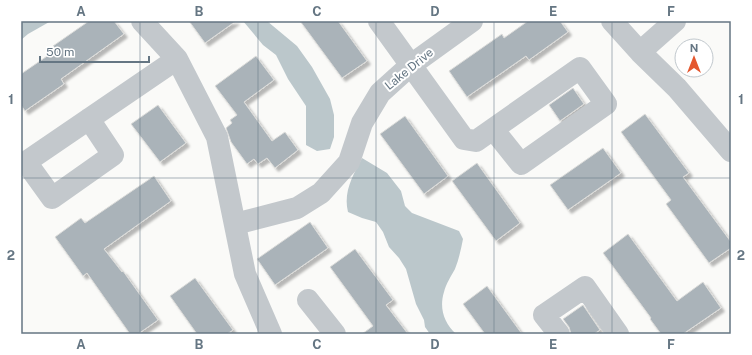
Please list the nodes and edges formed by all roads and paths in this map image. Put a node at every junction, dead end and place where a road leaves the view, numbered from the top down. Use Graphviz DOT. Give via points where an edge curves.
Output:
graph roads {
  1 [pos="142,21"];
  2 [pos="379,21"];
  3 [pos="472,21"];
  4 [pos="612,21"];
  5 [pos="675,21"];
  6 [pos="640,52"];
  7 [pos="177,59"];
  8 [pos="411,65"];
  9 [pos="89,119"];
  10 [pos="493,129"];
  11 [pos="731,151"];
  12 [pos="235,224"];
  13 [pos="308,300"];
  14 [pos="271,334"];
  15 [pos="335,334"];
  16 [pos="559,334"];
  17 [pos="618,334"];
  1 -- 7 [label="street"];
  2 -- 8 [label="street"];
  3 -- 8 [label="street, Lake Drive"];
  4 -- 6 [label="street"];
  5 -- 6 [label="street"];
  6 -- 11 [label="street" via="677,88"];
  7 -- 9 [label="street"];
  7 -- 12 [label="street" via="217,138"];
  8 -- 10 [label="street" via="464,139 476,141"];
  8 -- 12 [label="street, Lake Drive" via="380,93 362,123 349,162 321,193 298,208"];
  10 -- 10 [label="street" via="580,68 606,104 521,164"];
  12 -- 14 [label="street" via="245,274"];
  13 -- 15 [label="street"];
  16 -- 17 [label="street" via="544,315 585,287"];
}
